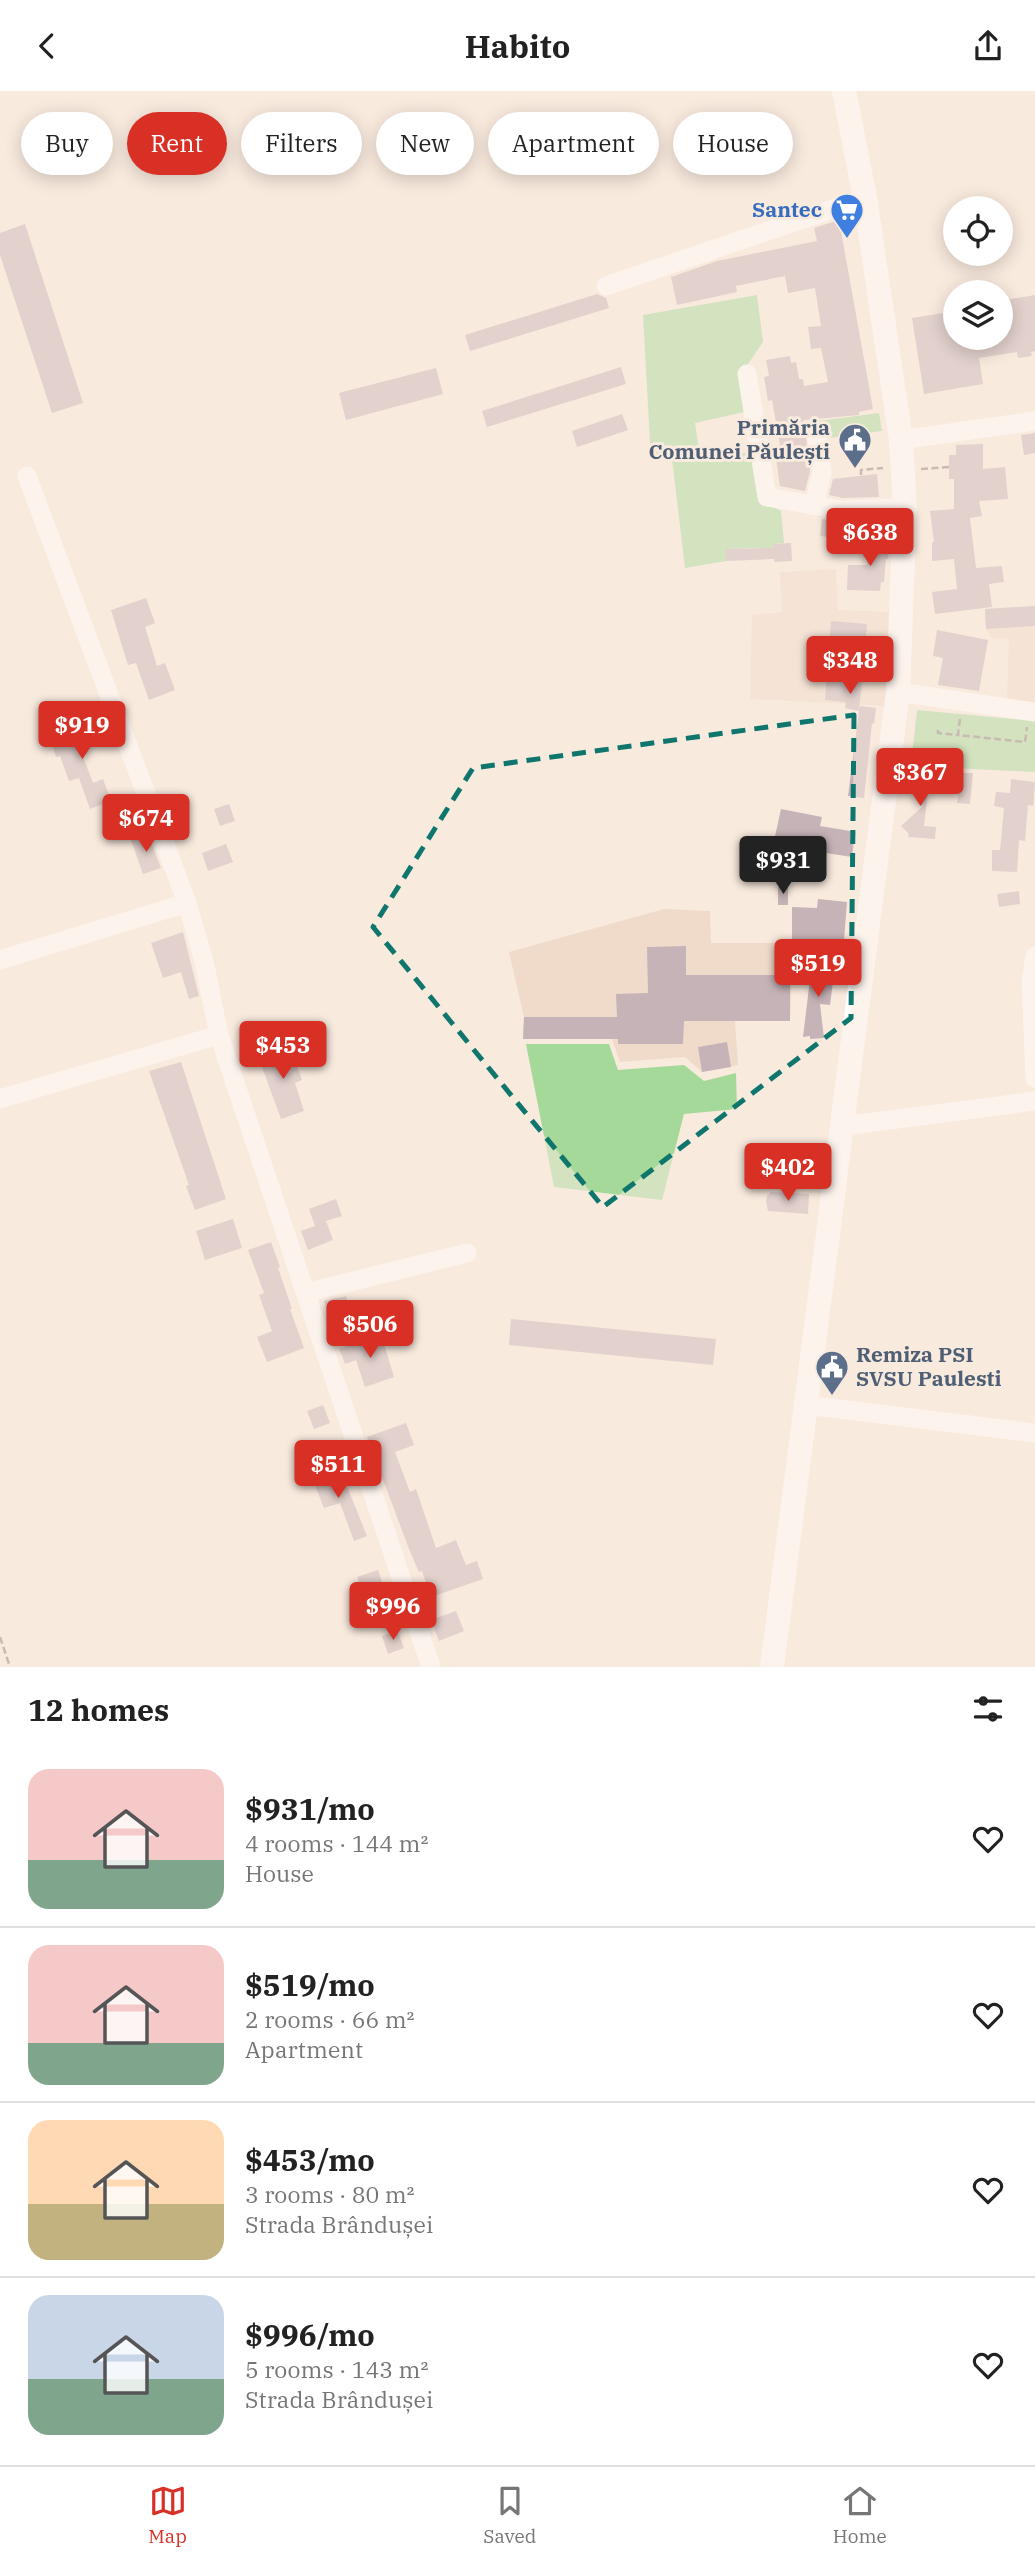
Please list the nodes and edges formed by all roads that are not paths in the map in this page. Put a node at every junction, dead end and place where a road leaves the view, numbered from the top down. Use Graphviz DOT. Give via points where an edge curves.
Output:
graph roads {
  1 [pos="844,91"];
  2 [pos="865,198"];
  3 [pos="606,286"];
  4 [pos="747,374"];
  5 [pos="1035,421"];
  6 [pos="817,438"];
  7 [pos="901,440"];
  8 [pos="27,475"];
  9 [pos="814,506"];
  10 [pos="905,508"];
  11 [pos="898,692"];
  12 [pos="1031,719"];
  13 [pos="187,903"];
  14 [pos="1035,956"];
  15 [pos="0,960"];
  16 [pos="219,1035"];
  17 [pos="1035,1078"];
  18 [pos="0,1099"];
  19 [pos="1035,1101"];
  20 [pos="844,1126"];
  21 [pos="467,1253"];
  22 [pos="305,1293"];
  23 [pos="806,1405"];
  24 [pos="1035,1433"];
  25 [pos="430,1667"];
  26 [pos="772,1667"];
  1 -- 2 [label="main road"];
  2 -- 3 [label="street"];
  2 -- 7 [label="main road"];
  4 -- 9 [label="street" via="767,497"];
  5 -- 7 [label="street"];
  6 -- 9 [label="street" via="822,472"];
  7 -- 10 [label="main road"];
  8 -- 13 [label="street"];
  9 -- 10 [label="street"];
  10 -- 11 [label="main road"];
  11 -- 12 [label="street"];
  11 -- 20 [label="main road"];
  13 -- 15 [label="street"];
  13 -- 16 [label="street"];
  14 -- 17 [label="street" via="1031,981"];
  16 -- 18 [label="street"];
  16 -- 22 [label="street"];
  19 -- 20 [label="street"];
  20 -- 23 [label="main road"];
  21 -- 22 [label="street"];
  22 -- 25 [label="street"];
  23 -- 24 [label="street"];
  23 -- 26 [label="main road"];
}
